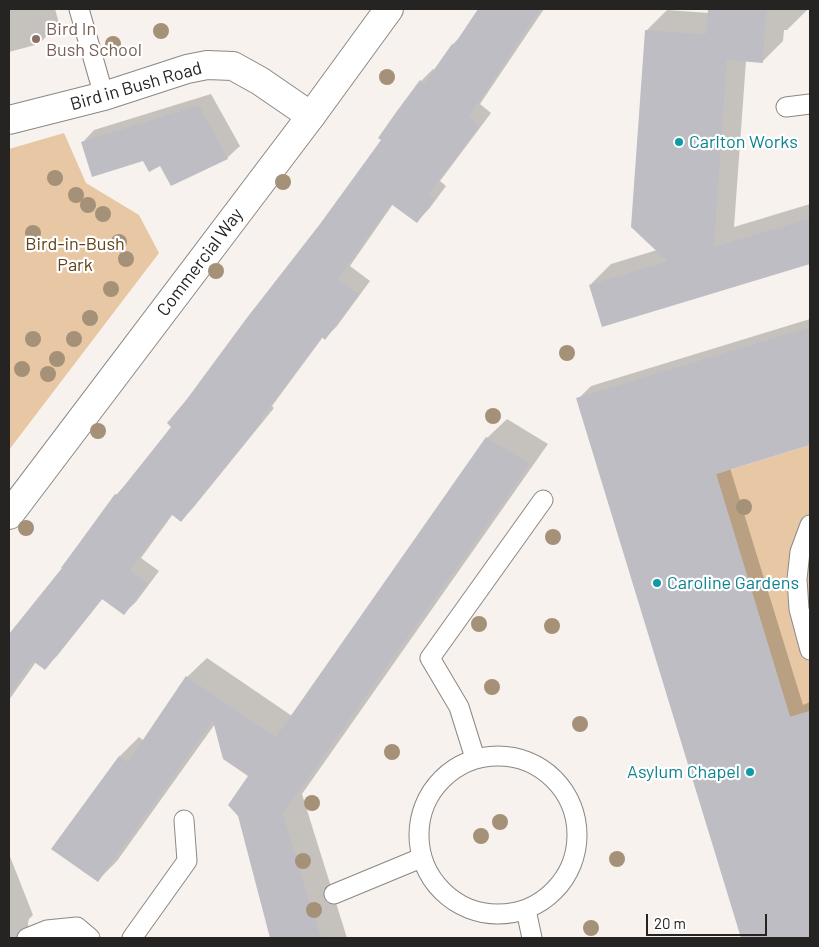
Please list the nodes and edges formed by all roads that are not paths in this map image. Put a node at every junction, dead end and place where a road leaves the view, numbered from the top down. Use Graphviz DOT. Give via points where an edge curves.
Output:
graph roads {
  1 [pos="79,9"];
  2 [pos="389,9"];
  3 [pos="104,96"];
  4 [pos="810,104"];
  5 [pos="786,107"];
  6 [pos="311,116"];
  7 [pos="9,120"];
  8 [pos="543,500"];
  9 [pos="9,515"];
  10 [pos="810,526"];
  11 [pos="810,650"];
  12 [pos="475,758"];
  13 [pos="184,820"];
  14 [pos="421,858"];
  15 [pos="334,894"];
  16 [pos="526,910"];
  17 [pos="27,938"];
  18 [pos="90,938"];
  19 [pos="132,938"];
  20 [pos="532,938"];
  1 -- 3 [label="lane"];
  2 -- 6 [label="street, Commercial Way"];
  3 -- 6 [label="street, Bird in Bush Road" via="187,69 207,65 234,66"];
  3 -- 7 [label="street, Bird in Bush Road"];
  4 -- 5 [label="lane"];
  6 -- 9 [label="street, Commercial Way"];
  8 -- 12 [label="lane" via="430,658 459,707"];
  10 -- 11 [label="lane" via="800,552 797,579 799,609"];
  12 -- 14 [label="lane" via="452,769 434,787 422,809 418,833"];
  12 -- 16 [label="lane" via="502,755 529,761 552,776 569,797 577,823 574,858 567,875 549,896"];
  13 -- 19 [label="lane" via="187,861"];
  14 -- 15 [label="lane"];
  14 -- 16 [label="lane" via="433,882 451,900 475,912 500,915"];
  16 -- 20 [label="lane"];
  17 -- 18 [label="lane" via="47,930 77,927"];
}
